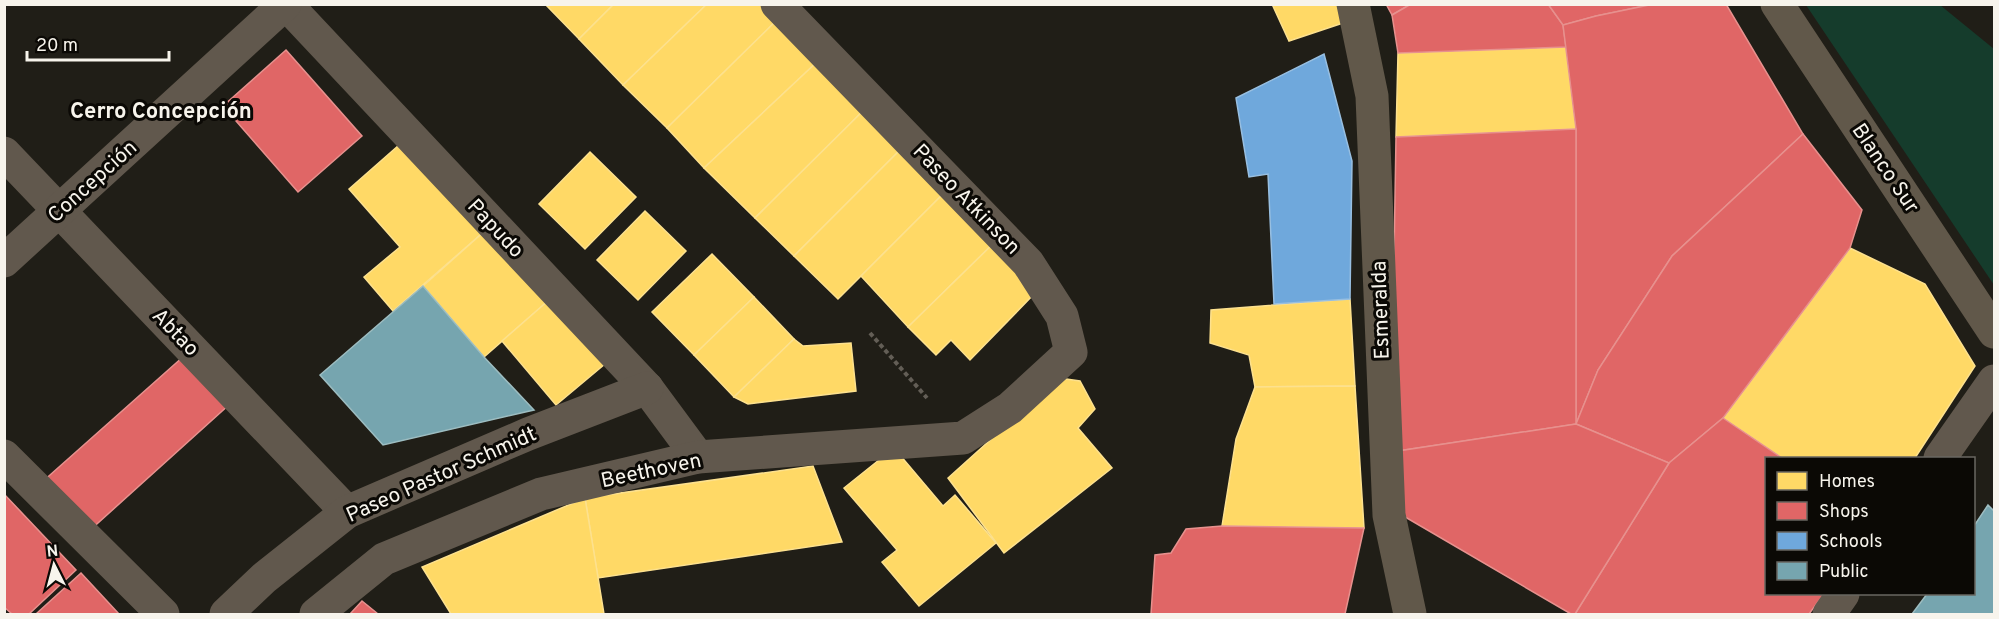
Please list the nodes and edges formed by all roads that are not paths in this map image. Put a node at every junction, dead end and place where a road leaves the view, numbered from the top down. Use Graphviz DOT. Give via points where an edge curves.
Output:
graph roads {
  1 [pos="285,4"];
  2 [pos="777,4"];
  3 [pos="1353,4"];
  4 [pos="1778,4"];
  5 [pos="4,153"];
  6 [pos="60,210"];
  7 [pos="4,261"];
  8 [pos="1995,332"];
  9 [pos="1995,381"];
  10 [pos="647,388"];
  11 [pos="963,438"];
  12 [pos="4,456"];
  13 [pos="698,457"];
  14 [pos="1941,457"];
  15 [pos="347,512"];
  16 [pos="1843,595"];
  17 [pos="158,611"];
  18 [pos="226,615"];
  19 [pos="316,615"];
  20 [pos="1410,615"];
  21 [pos="1828,615"];
  1 -- 6 [label="street, Concepción"];
  1 -- 10 [label="street, Papudo"];
  2 -- 11 [label="street, Paseo Atkinson" via="1028,263 1062,316 1071,352 1010,408"];
  3 -- 20 [label="main road, Esmeralda" via="1372,96 1389,515"];
  4 -- 8 [label="main road, Blanco Sur"];
  5 -- 6 [label="street, Abtao"];
  6 -- 7 [label="street, Concepción"];
  6 -- 15 [label="street, Abtao"];
  9 -- 14 [label="street"];
  10 -- 13 [label="street, Papudo"];
  10 -- 15 [label="street, Paseo Pastor Schmidt"];
  11 -- 13 [label="street, Beethoven"];
  12 -- 17 [label="street"];
  13 -- 19 [label="street, Beethoven" via="541,494 416,545 384,560"];
  15 -- 18 [label="street, Paseo Pastor Schmidt" via="264,578"];
  16 -- 21 [label="street"];
}
